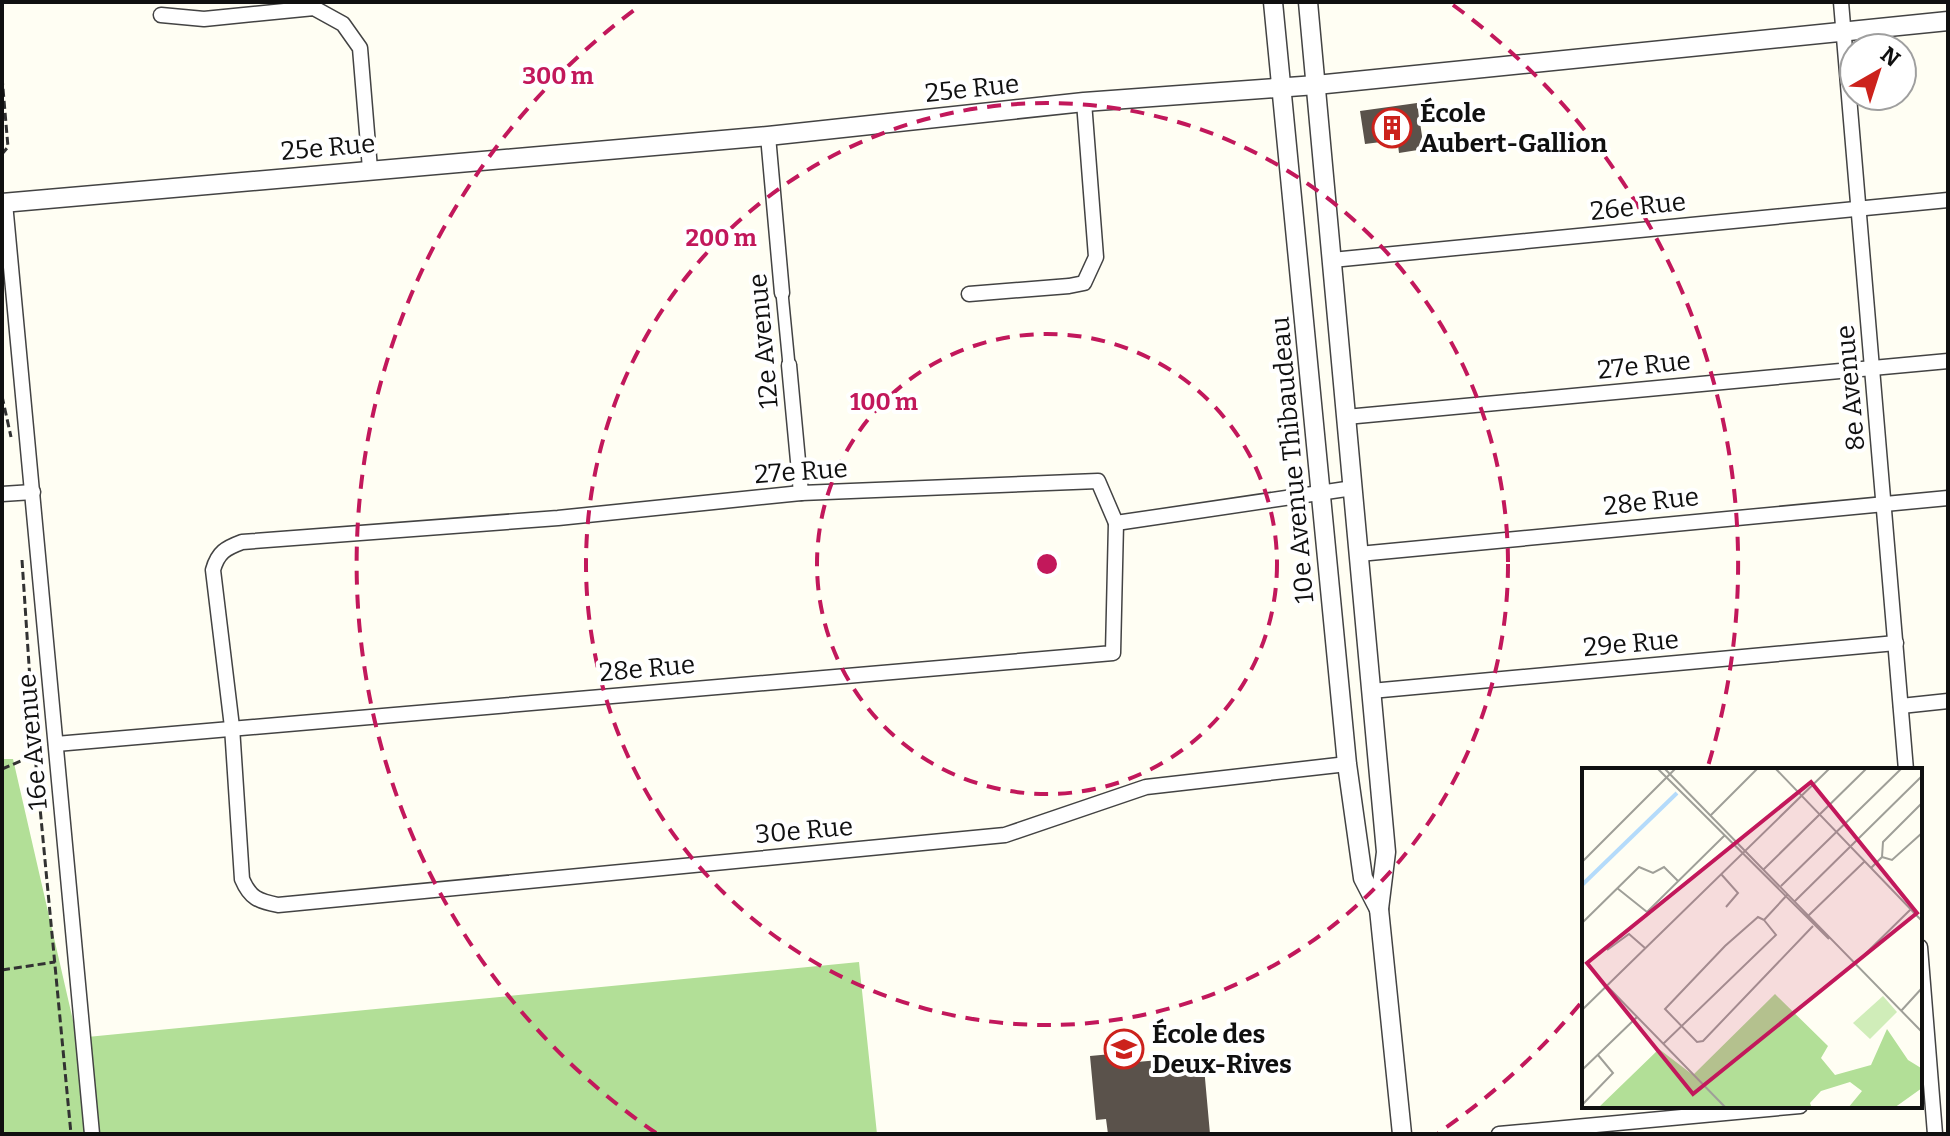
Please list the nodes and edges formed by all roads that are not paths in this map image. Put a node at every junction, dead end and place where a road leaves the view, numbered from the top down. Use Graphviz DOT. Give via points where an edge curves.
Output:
graph roads {
  1 [pos="1273,2"];
  2 [pos="1308,2"];
  3 [pos="1841,2"];
  4 [pos="161,15"];
  5 [pos="1948,21"];
  6 [pos="1843,31"];
  7 [pos="1316,85"];
  8 [pos="1282,87"];
  9 [pos="1084,102"];
  10 [pos="768,136"];
  11 [pos="370,169"];
  12 [pos="1948,200"];
  13 [pos="4,203"];
  14 [pos="1859,209"];
  15 [pos="1332,260"];
  16 [pos="782,293"];
  17 [pos="969,294"];
  18 [pos="1948,361"];
  19 [pos="789,365"];
  20 [pos="1872,367"];
  21 [pos="1346,417"];
  22 [pos="1353,488"];
  23 [pos="33,492"];
  24 [pos="1322,492"];
  25 [pos="801,493"];
  26 [pos="2,494"];
  27 [pos="1948,498"];
  28 [pos="1884,502"];
  29 [pos="1116,523"];
  30 [pos="1359,554"];
  31 [pos="1896,643"];
  32 [pos="1371,691"];
  33 [pos="1948,701"];
  34 [pos="1901,706"];
  35 [pos="232,727"];
  36 [pos="56,744"];
  37 [pos="1347,764"];
  38 [pos="1906,768"];
  39 [pos="1379,909"];
  40 [pos="1922,996"];
  41 [pos="1926,1094"];
  42 [pos="1778,1108"];
  43 [pos="92,1134"];
  44 [pos="1402,1134"];
  45 [pos="1499,1134"];
  46 [pos="1935,1134"];
  1 -- 8 [label="street, 10e Avenue Thibaudeau"];
  2 -- 7 [label="street, 10e Avenue Thibaudeau"];
  3 -- 6 [label="street, 8e Avenue"];
  4 -- 11 [label="street" via="204,19 314,8 343,24 360,48"];
  5 -- 6 [label="street, 25e Rue"];
  6 -- 7 [label="street, 25e Rue"];
  6 -- 14 [label="street, 8e Avenue"];
  7 -- 8 [label="street, 25e Rue"];
  7 -- 15 [label="street, 10e Avenue Thibaudeau"];
  8 -- 9 [label="street, 25e Rue"];
  8 -- 24 [label="street, 10e Avenue Thibaudeau"];
  9 -- 10 [label="street, 25e Rue"];
  9 -- 17 [label="street" via="1096,257 1084,283"];
  10 -- 11 [label="street, 25e Rue"];
  10 -- 16 [label="street, 12e Avenue"];
  11 -- 13 [label="street, 25e Rue"];
  12 -- 14 [label="street, 26e Rue"];
  13 -- 23 [label="street, 16e Avenue"];
  14 -- 15 [label="street, 26e Rue"];
  14 -- 20 [label="street, 8e Avenue"];
  15 -- 21 [label="street, 10e Avenue Thibaudeau"];
  16 -- 19 [label="street, 12e Avenue"];
  18 -- 20 [label="street, 27e Rue"];
  19 -- 25 [label="street, 12e Avenue"];
  20 -- 21 [label="street, 27e Rue"];
  20 -- 28 [label="street, 8e Avenue"];
  21 -- 22 [label="street, 10e Avenue Thibaudeau"];
  22 -- 24 [label="street"];
  22 -- 30 [label="street, 10e Avenue Thibaudeau"];
  23 -- 26 [label="street"];
  23 -- 36 [label="street, 16e Avenue"];
  24 -- 29 [label="street"];
  24 -- 37 [label="street, 10e Avenue Thibaudeau"];
  25 -- 29 [label="street, 27e Rue" via="1098,481"];
  25 -- 35 [label="street, 27e Rue" via="242,542 225,548 213,570"];
  27 -- 28 [label="street, 28e Rue"];
  28 -- 30 [label="street, 28e Rue"];
  28 -- 31 [label="street, 8e Avenue"];
  29 -- 35 [label="street, 28e Rue" via="1113,653"];
  30 -- 32 [label="street, 10e Avenue Thibaudeau"];
  31 -- 32 [label="street, 29e Rue"];
  31 -- 34 [label="street, 8e Avenue"];
  32 -- 39 [label="street, 10e Avenue Thibaudeau" via="1386,852"];
  33 -- 34 [label="street"];
  34 -- 38 [label="street, 8e Avenue"];
  35 -- 36 [label="street, 28e Rue"];
  35 -- 37 [label="street, 30e Rue" via="242,879 248,894 278,905 1005,835 1146,787"];
  36 -- 43 [label="street, 16e Avenue"];
  37 -- 39 [label="street, 10e Avenue Thibaudeau" via="1363,878"];
  39 -- 44 [label="street, 10e Avenue Thibaudeau"];
  40 -- 41 [label="street"];
  41 -- 46 [label="street"];
  42 -- 45 [label="street"];
}
